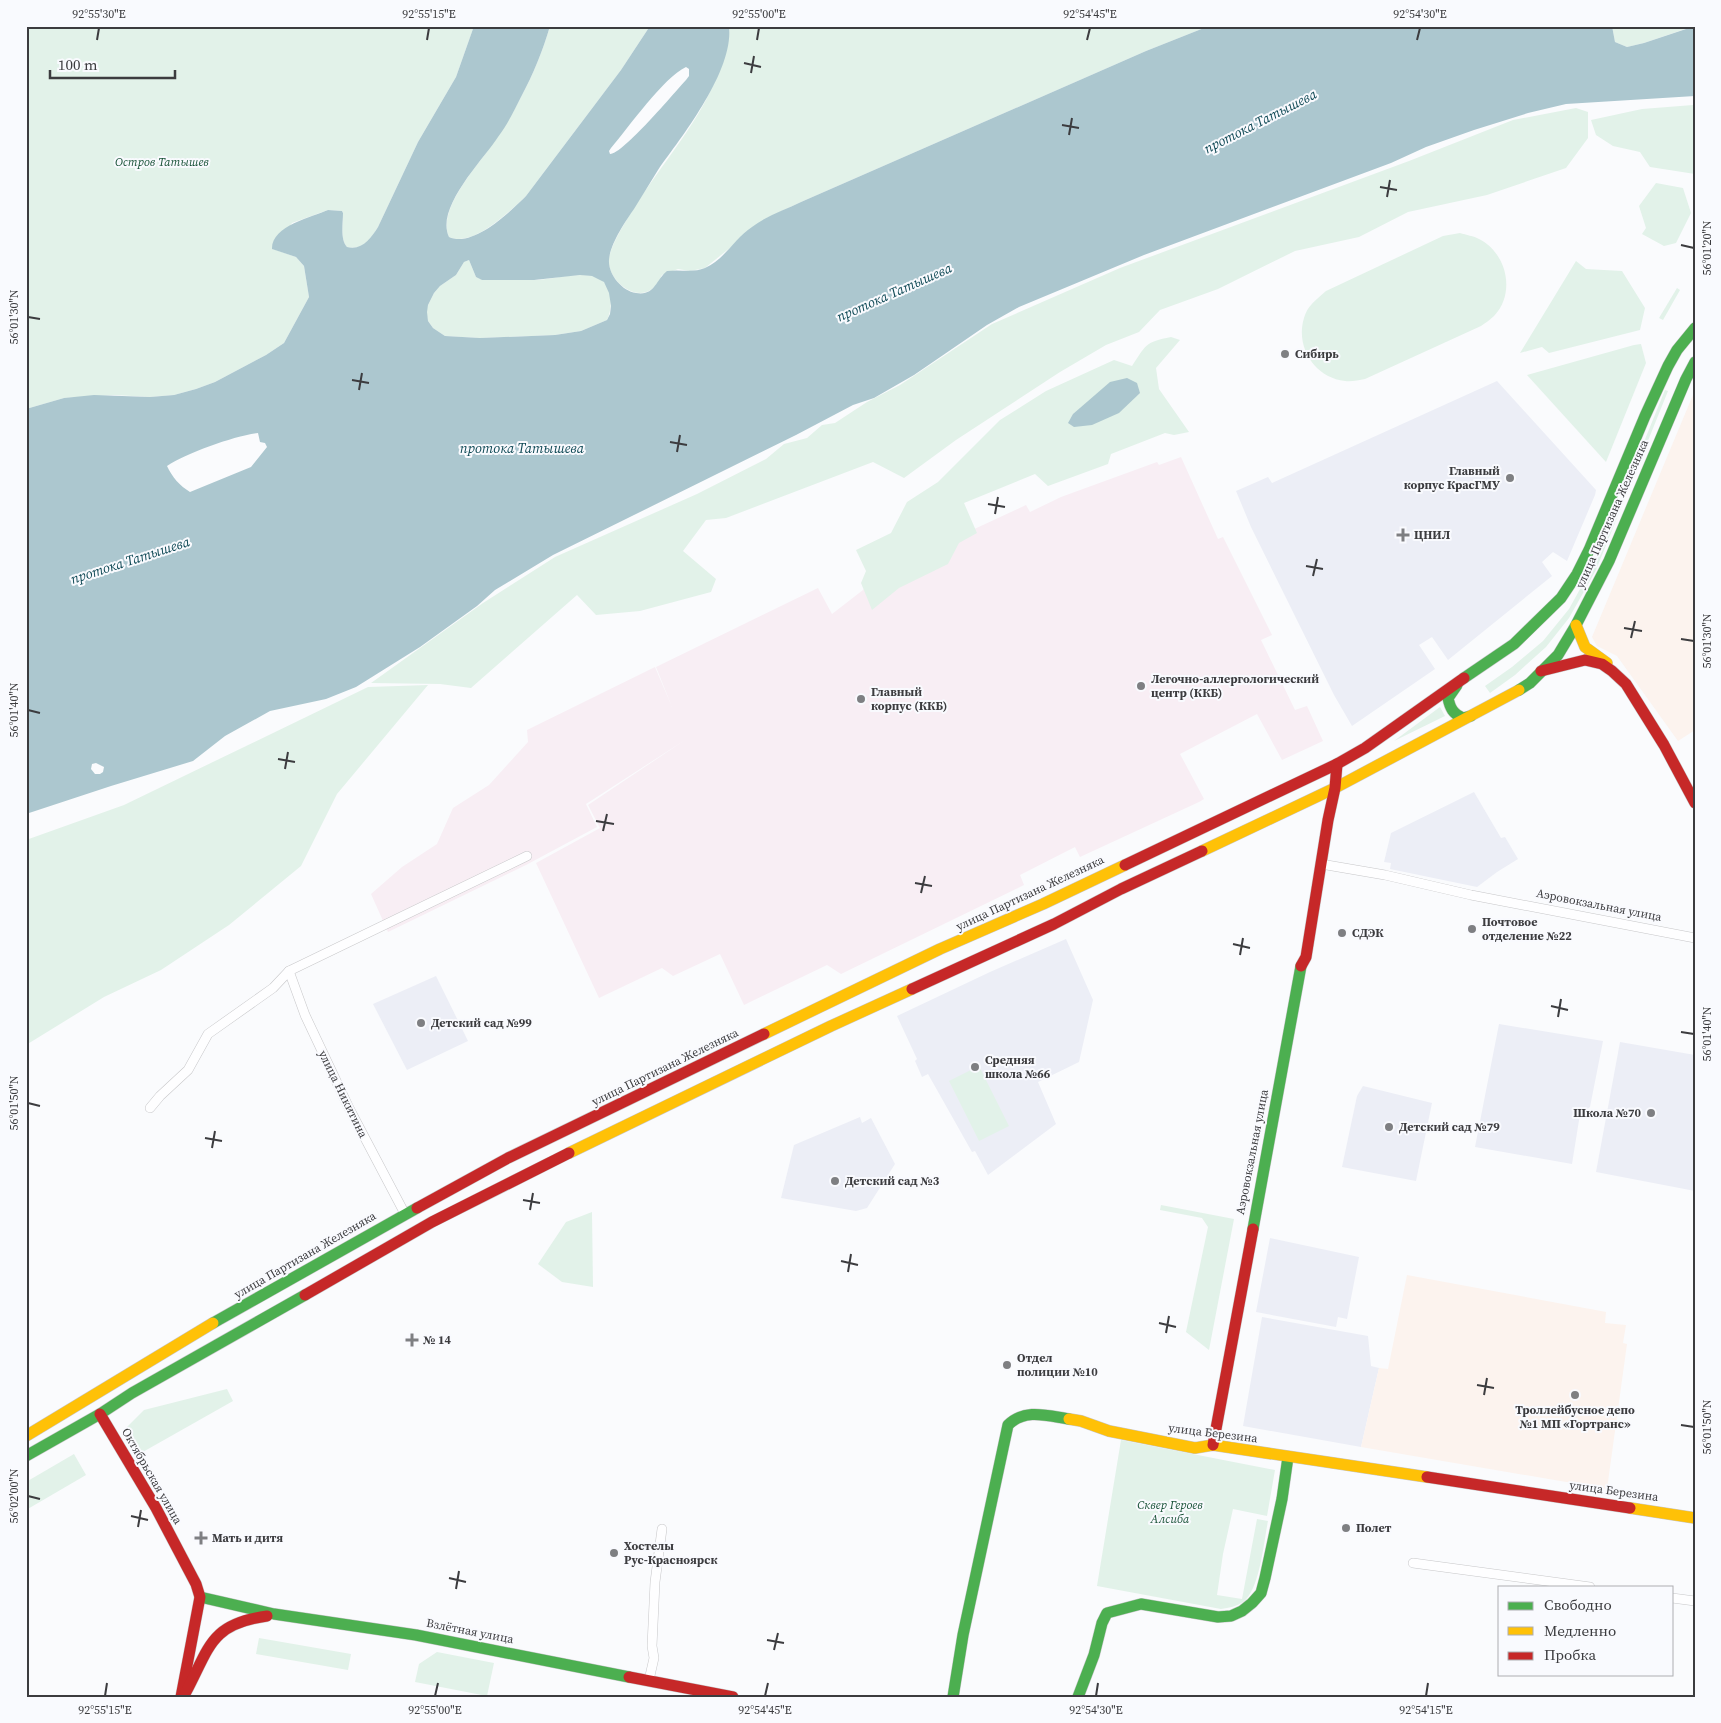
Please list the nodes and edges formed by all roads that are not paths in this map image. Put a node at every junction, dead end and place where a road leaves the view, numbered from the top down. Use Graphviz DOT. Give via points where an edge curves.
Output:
graph roads {
  1 [pos="1695,328"];
  2 [pos="1695,362"];
  3 [pos="1576,625"];
  4 [pos="1541,671"];
  5 [pos="1612,672"];
  6 [pos="1458,682"];
  7 [pos="1474,715"];
  8 [pos="1337,764"];
  9 [pos="1335,788"];
  10 [pos="1695,803"];
  11 [pos="527,856"];
  12 [pos="1321,864"];
  13 [pos="1043,904"];
  14 [pos="1054,924"];
  15 [pos="1695,938"];
  16 [pos="289,971"];
  17 [pos="150,1108"];
  18 [pos="558,1133"];
  19 [pos="571,1152"];
  20 [pos="508,1158"];
  21 [pos="519,1177"];
  22 [pos="405,1214"];
  23 [pos="85,1400"];
  24 [pos="100,1414"];
  25 [pos="26,1436"];
  26 [pos="1213,1445"];
  27 [pos="26,1456"];
  28 [pos="1288,1457"];
  29 [pos="1695,1518"];
  30 [pos="662,1529"];
  31 [pos="1413,1563"];
  32 [pos="1583,1586"];
  33 [pos="200,1597"];
  34 [pos="1674,1598"];
  35 [pos="1695,1601"];
  36 [pos="274,1614"];
  37 [pos="650,1680"];
  38 [pos="953,1692"];
  39 [pos="182,1697"];
  40 [pos="733,1697"];
  41 [pos="942,1697"];
  42 [pos="1078,1697"];
  1 -- 6 [label="main road, улица Партизана Железняка" via="1677,350 1653,397 1589,550 1561,598 1514,644"];
  2 -- 3 [label="main road, улица Партизана Железняка" via="1609,561"];
  3 -- 4 [label="main road, улица Партизана Железняка" via="1558,655"];
  3 -- 5 [label="main road" via="1585,647 1605,661"];
  4 -- 5 [label="main road" via="1585,660 1602,664"];
  4 -- 7 [label="main road, улица Партизана Железняка" via="1513,695"];
  5 -- 10 [label="main road" via="1626,684"];
  6 -- 7 [label="main road" via="1448,698 1451,710 1462,718"];
  6 -- 8 [label="main road, улица Партизана Железняка"];
  7 -- 9 [label="main road, улица Партизана Железняка"];
  8 -- 9 [label="main road"];
  8 -- 13 [label="main road, улица Партизана Железняка"];
  9 -- 12 [label="main road, Аэровокзальная улица"];
  9 -- 14 [label="main road, улица Партизана Железняка"];
  11 -- 16 [label="street"];
  12 -- 15 [label="street, Аэровокзальная улица"];
  12 -- 26 [label="main road, Аэровокзальная улица"];
  13 -- 14 [label="main road"];
  13 -- 18 [label="main road, улица Партизана Железняка" via="940,949"];
  14 -- 19 [label="main road, улица Партизана Железняка" via="831,1026"];
  16 -- 17 [label="street" via="273,988 208,1034 188,1070"];
  16 -- 22 [label="street, улица Никитина" via="305,1015"];
  18 -- 19 [label="main road" via="560,1148"];
  18 -- 20 [label="main road, улица Партизана Железняка"];
  19 -- 21 [label="main road, улица Партизана Железняка"];
  20 -- 21 [label="main road" via="520,1167"];
  20 -- 22 [label="main road, улица Партизана Железняка"];
  21 -- 24 [label="main road, улица Партизана Железняка" via="330,1279"];
  22 -- 23 [label="main road, улица Партизана Железняка"];
  23 -- 24 [label="main road, Октябрьская улица"];
  23 -- 25 [label="main road, улица Партизана Железняка"];
  24 -- 27 [label="main road, улица Партизана Железняка"];
  24 -- 33 [label="main road, Октябрьская улица" via="156,1508"];
  26 -- 28 [label="main road, улица Березина"];
  26 -- 38 [label="main road, улица Березина" via="1195,1448 1109,1431 1081,1421 1036,1414 1014,1419 1005,1434"];
  28 -- 29 [label="main road, улица Березина"];
  28 -- 42 [label="main road" via="1261,1593 1242,1611 1230,1616 1218,1617 1141,1604 1107,1613"];
  30 -- 37 [label="street"];
  31 -- 32 [label="street"];
  33 -- 36 [label="main road, Взлётная улица"];
  33 -- 39 [label="main road"];
  34 -- 35 [label="street"];
  36 -- 37 [label="main road, Взлётная улица" via="416,1635"];
  36 -- 39 [label="main road" via="242,1620 215,1637"];
  37 -- 40 [label="main road, Взлётная улица"];
  38 -- 41 [label="main road"];
}
